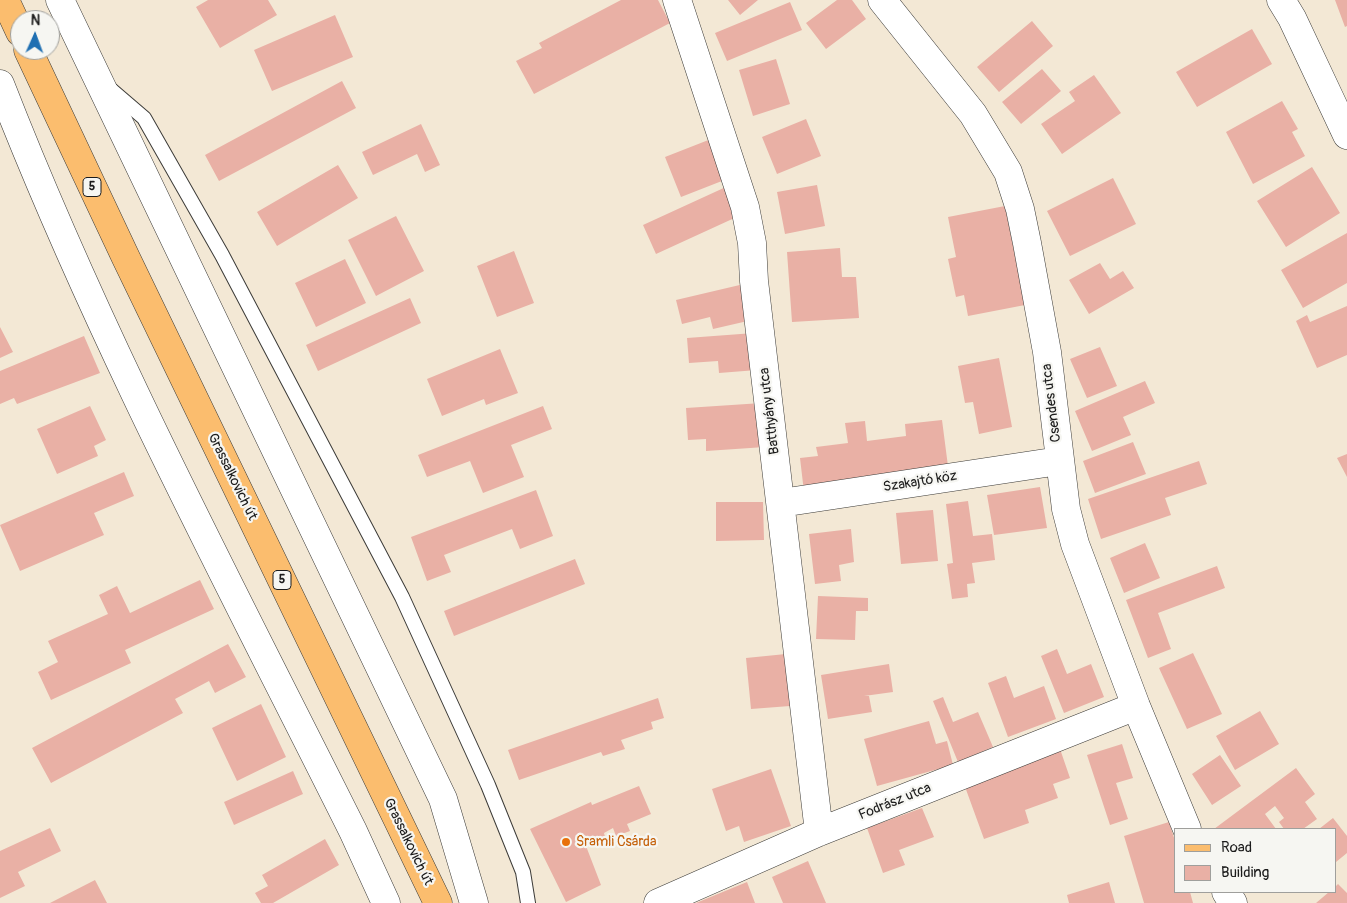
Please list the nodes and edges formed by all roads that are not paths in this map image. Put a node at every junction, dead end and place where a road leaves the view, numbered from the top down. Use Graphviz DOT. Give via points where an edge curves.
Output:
graph roads {
  1 [pos="60,0"];
  2 [pos="677,0"];
  3 [pos="882,0"];
  4 [pos="1281,0"];
  5 [pos="33,60"];
  6 [pos="97,78"];
  7 [pos="0,84"];
  8 [pos="1347,134"];
  9 [pos="1059,461"];
  10 [pos="781,503"];
  11 [pos="1136,706"];
  12 [pos="1187,828"];
  13 [pos="818,832"];
  14 [pos="386,903"];
  15 [pos="438,903"];
  16 [pos="474,903"];
  17 [pos="528,903"];
  18 [pos="658,903"];
  1 -- 6 [label="street"];
  2 -- 10 [label="street, Batthyány utca" via="746,206"];
  3 -- 9 [label="street, Csendes utca" via="974,114 1008,172 1020,209 1040,316"];
  4 -- 8 [label="street"];
  5 -- 15 [label="main road, Grassalkovich út / 5"];
  6 -- 16 [label="street" via="443,800"];
  6 -- 17 [label="lane" via="144,118 222,255 402,597 520,863"];
  7 -- 14 [label="street" via="38,183 116,358"];
  9 -- 10 [label="street, Szakajtó köz"];
  9 -- 11 [label="street, Csendes utca" via="1075,544"];
  10 -- 13 [label="street, Batthyány utca"];
  11 -- 12 [label="street, Csendes utca"];
  11 -- 13 [label="street, Fodrász utca"];
  13 -- 18 [label="street, Fodrász utca"];
}
